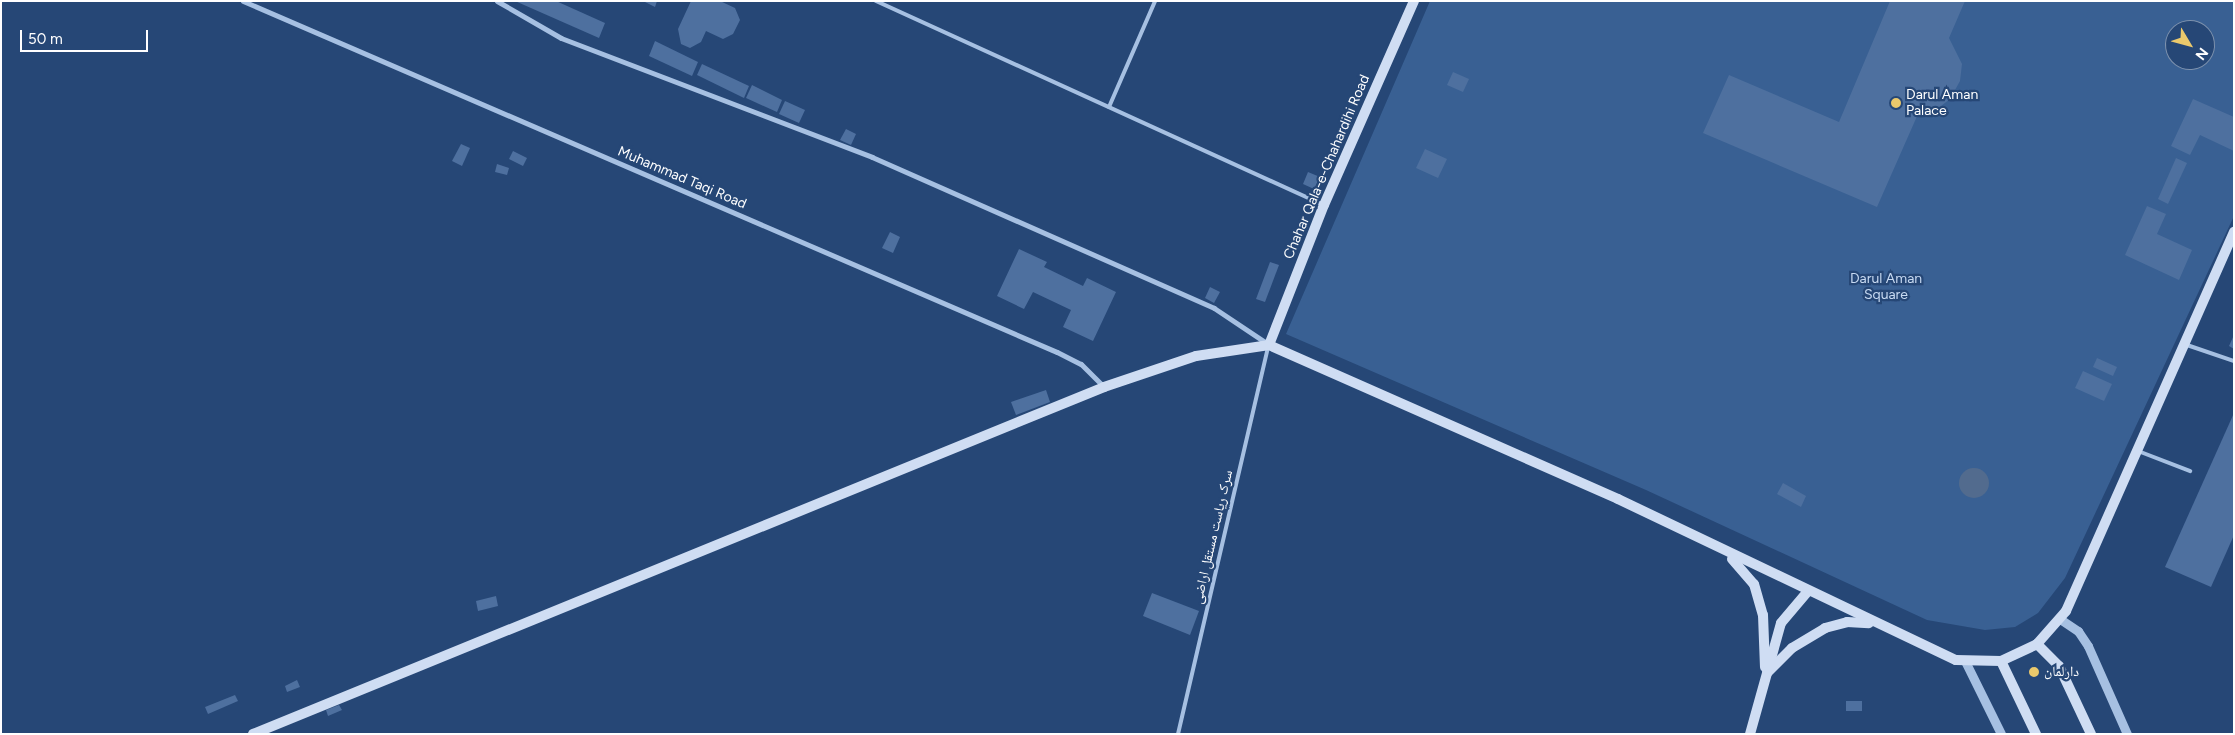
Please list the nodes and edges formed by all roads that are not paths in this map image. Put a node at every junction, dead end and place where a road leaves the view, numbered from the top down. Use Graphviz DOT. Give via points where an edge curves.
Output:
graph roads {
  1 [pos="243,1"];
  2 [pos="497,1"];
  3 [pos="876,1"];
  4 [pos="1155,1"];
  5 [pos="1414,1"];
  6 [pos="1109,107"];
  7 [pos="1324,205"];
  8 [pos="2234,231"];
  9 [pos="1269,344"];
  10 [pos="2183,344"];
  11 [pos="2234,361"];
  12 [pos="1104,387"];
  13 [pos="2136,451"];
  14 [pos="2190,472"];
  15 [pos="1707,542"];
  16 [pos="1808,591"];
  17 [pos="2060,620"];
  18 [pos="1875,623"];
  19 [pos="2037,644"];
  20 [pos="2002,660"];
  21 [pos="1964,661"];
  22 [pos="1765,676"];
  23 [pos="253,734"];
  24 [pos="1178,734"];
  25 [pos="1750,734"];
  26 [pos="2001,734"];
  27 [pos="2036,734"];
  28 [pos="2092,734"];
  29 [pos="2128,734"];
  1 -- 12 [label="street, Muhammad Taqi Road" via="1058,352 1081,364"];
  2 -- 9 [label="street" via="561,38 872,157 1205,304"];
  3 -- 6 [label="lane"];
  4 -- 6 [label="lane"];
  5 -- 7 [label="main road, Chahar Qala-e-Chahardihi Road"];
  6 -- 7 [label="lane"];
  7 -- 9 [label="main road, Chahar Qala-e-Chahardihi Road"];
  8 -- 10 [label="main road"];
  9 -- 12 [label="main road" via="1196,356"];
  9 -- 15 [label="main road" via="1618,499"];
  9 -- 24 [label="lane, سرک ریاست مستقل اراضی"];
  10 -- 11 [label="lane"];
  10 -- 13 [label="main road"];
  12 -- 23 [label="main road"];
  13 -- 14 [label="lane"];
  13 -- 17 [label="main road"];
  15 -- 16 [label="main road"];
  15 -- 22 [label="main road" via="1740,565 1754,584 1763,614"];
  16 -- 18 [label="main road"];
  16 -- 22 [label="main road" via="1781,623"];
  17 -- 19 [label="main road"];
  17 -- 29 [label="street" via="2078,631 2088,646"];
  18 -- 21 [label="main road"];
  18 -- 22 [label="main road" via="1847,622 1825,628 1792,648"];
  19 -- 20 [label="main road"];
  19 -- 28 [label="main road" via="2063,673"];
  20 -- 21 [label="main road"];
  20 -- 27 [label="main road"];
  21 -- 26 [label="street"];
  22 -- 25 [label="main road"];
}
